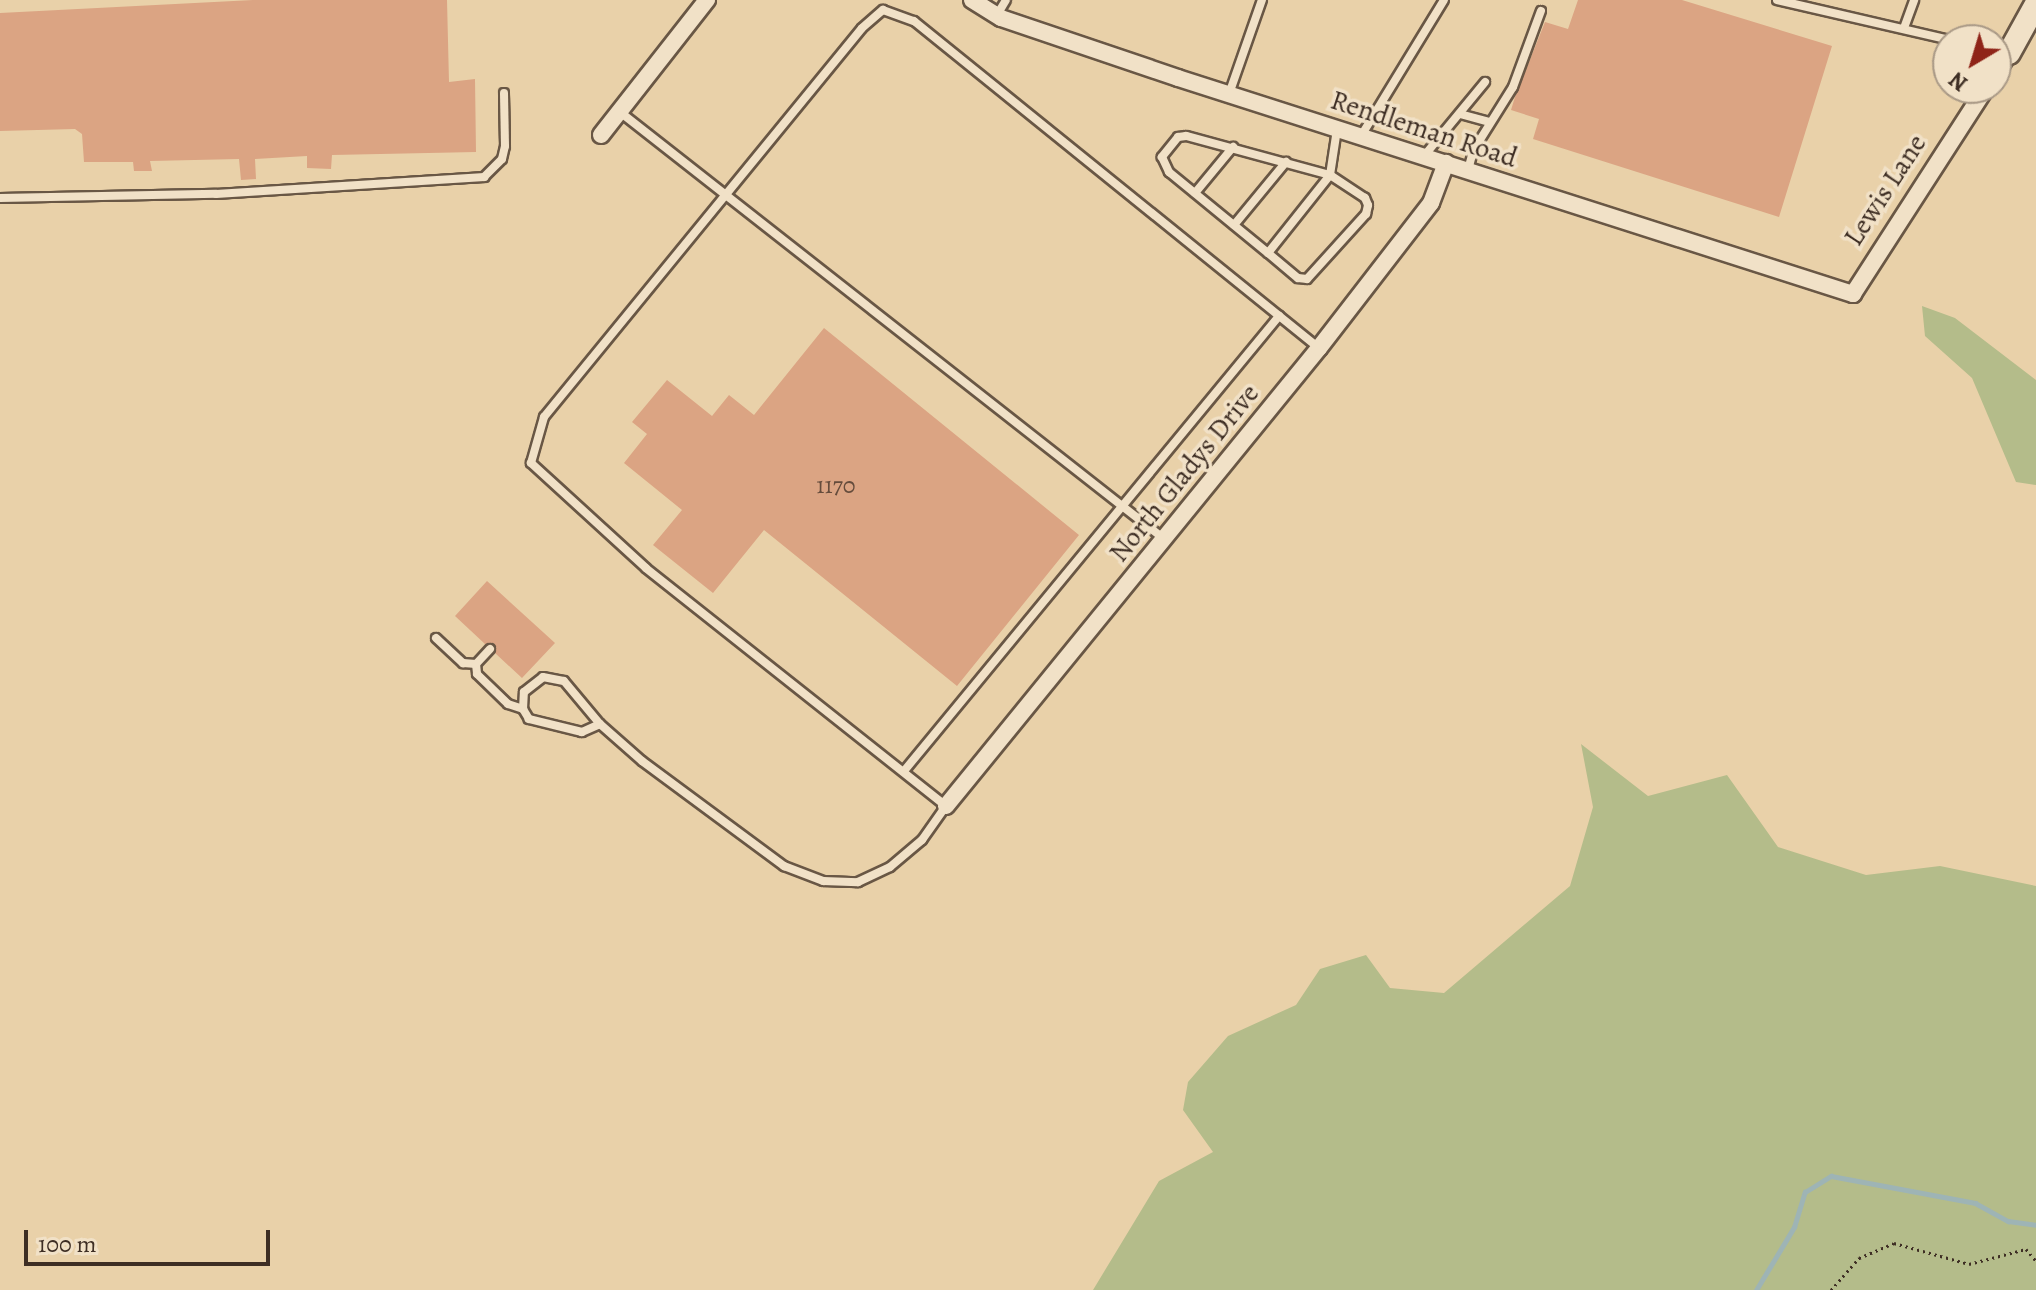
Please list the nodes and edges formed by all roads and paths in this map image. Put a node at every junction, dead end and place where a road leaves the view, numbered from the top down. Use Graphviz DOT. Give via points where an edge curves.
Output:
graph roads {
  1 [pos="707,0"];
  2 [pos="972,0"];
  3 [pos="1006,0"];
  4 [pos="1262,0"];
  5 [pos="1444,0"];
  6 [pos="1777,0"];
  7 [pos="1914,0"];
  8 [pos="2036,4"];
  9 [pos="1541,11"];
  10 [pos="997,16"];
  11 [pos="2036,21"];
  12 [pos="1904,28"];
  13 [pos="1932,35"];
  14 [pos="2012,44"];
  15 [pos="2012,49"];
  16 [pos="1485,82"];
  17 [pos="504,93"];
  18 [pos="1229,94"];
  19 [pos="1976,104"];
  20 [pos="620,112"];
  21 [pos="1460,114"];
  22 [pos="1490,122"];
  23 [pos="1337,128"];
  24 [pos="601,135"];
  25 [pos="1361,136"];
  26 [pos="1233,147"];
  27 [pos="1424,156"];
  28 [pos="1286,162"];
  29 [pos="1446,163"];
  30 [pos="1468,170"];
  31 [pos="1330,175"];
  32 [pos="1195,193"];
  33 [pos="728,195"];
  34 [pos="0,198"];
  35 [pos="1234,225"];
  36 [pos="1268,253"];
  37 [pos="1860,284"];
  38 [pos="1279,316"];
  39 [pos="1319,348"];
  40 [pos="1124,505"];
  41 [pos="1164,539"];
  42 [pos="436,638"];
  43 [pos="490,649"];
  44 [pos="476,664"];
  45 [pos="523,709"];
  46 [pos="600,724"];
  47 [pos="904,771"];
  48 [pos="946,806"];
  49 [pos="2036,1261"];
  50 [pos="1831,1290"];
  1 -- 20 [label="street"];
  2 -- 10 [label="street, Rendleman Road"];
  3 -- 10 [label="lane"];
  4 -- 18 [label="lane"];
  5 -- 25 [label="lane"];
  6 -- 12 [label="lane"];
  7 -- 12 [label="lane"];
  8 -- 14 [label="street"];
  9 -- 22 [label="lane" via="1513,87"];
  10 -- 18 [label="street, Rendleman Road"];
  11 -- 15 [label="street"];
  12 -- 13 [label="lane"];
  16 -- 21 [label="lane"];
  17 -- 34 [label="lane" via="502,159 484,177 216,194"];
  18 -- 23 [label="street, Rendleman Road"];
  19 -- 37 [label="street, Lewis Lane"];
  20 -- 24 [label="street"];
  20 -- 33 [label="lane"];
  21 -- 22 [label="lane"];
  21 -- 27 [label="lane"];
  22 -- 30 [label="lane"];
  23 -- 25 [label="street, Rendleman Road"];
  23 -- 31 [label="lane"];
  25 -- 27 [label="street, Rendleman Road"];
  26 -- 28 [label="lane"];
  26 -- 32 [label="lane"];
  26 -- 32 [label="lane" via="1178,137 1162,157 1163,166"];
  27 -- 29 [label="street, Rendleman Road"];
  28 -- 31 [label="lane"];
  28 -- 35 [label="lane"];
  29 -- 30 [label="street, Rendleman Road"];
  29 -- 39 [label="street, North Gladys Drive" via="1431,203"];
  30 -- 37 [label="street, Rendleman Road" via="1844,292 1853,294"];
  31 -- 36 [label="lane"];
  31 -- 36 [label="lane" via="1365,198 1366,214 1307,279"];
  32 -- 35 [label="lane"];
  33 -- 38 [label="lane" via="862,28 883,10 892,10 914,21"];
  33 -- 40 [label="lane" via="1009,422 1060,453"];
  33 -- 47 [label="lane" via="544,417 531,463 646,568"];
  35 -- 36 [label="lane"];
  38 -- 39 [label="lane"];
  38 -- 40 [label="lane"];
  39 -- 41 [label="street, North Gladys Drive"];
  40 -- 41 [label="lane"];
  40 -- 47 [label="lane"];
  41 -- 48 [label="street, North Gladys Drive"];
  42 -- 44 [label="lane" via="463,663"];
  43 -- 44 [label="lane"];
  44 -- 45 [label="lane" via="491,691"];
  45 -- 46 [label="lane" via="529,719 555,728 582,732"];
  45 -- 46 [label="lane" via="524,692 543,677 564,681"];
  46 -- 48 [label="lane" via="733,831 784,866 823,881 858,882 890,867 922,840"];
  47 -- 48 [label="lane"];
  49 -- 50 [label="path" via="2026,1249 1969,1264 1894,1243 1859,1258"];
}
